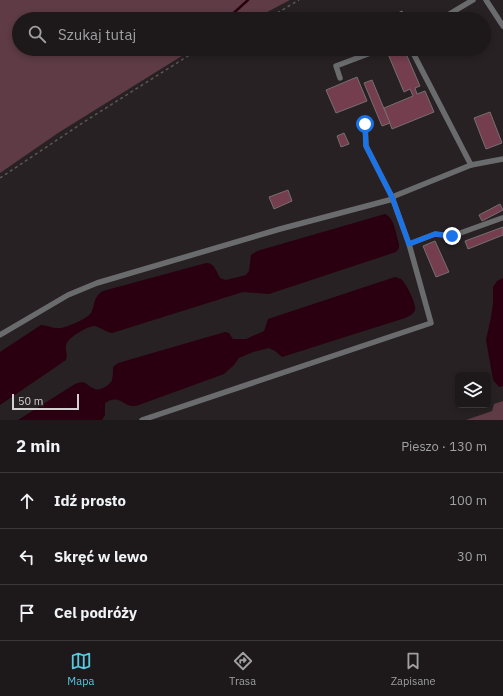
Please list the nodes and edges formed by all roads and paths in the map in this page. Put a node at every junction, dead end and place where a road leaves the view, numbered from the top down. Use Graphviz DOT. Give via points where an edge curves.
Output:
graph roads {
  1 [pos="299,0"];
  2 [pos="472,0"];
  3 [pos="486,0"];
  4 [pos="279,12"];
  5 [pos="452,12"];
  6 [pos="503,26"];
  7 [pos="188,56"];
  8 [pos="362,56"];
  9 [pos="415,56"];
  10 [pos="340,78"];
  11 [pos="365,124"];
  12 [pos="503,159"];
  13 [pos="471,165"];
  14 [pos="0,178"];
  15 [pos="393,198"];
  16 [pos="502,218"];
  17 [pos="409,244"];
  18 [pos="0,335"];
  19 [pos="142,420"];
  1 -- 4 [label="path"];
  2 -- 5 [label="lane"];
  3 -- 6 [label="lane"];
  7 -- 14 [label="path"];
  8 -- 10 [label="lane" via="336,66"];
  9 -- 13 [label="lane"];
  11 -- 15 [label="lane" via="366,146"];
  12 -- 13 [label="lane"];
  13 -- 15 [label="lane"];
  15 -- 17 [label="lane"];
  15 -- 18 [label="lane" via="97,283 68,295"];
  16 -- 17 [label="lane" via="452,236 435,234"];
  17 -- 19 [label="lane" via="431,323"];
}
